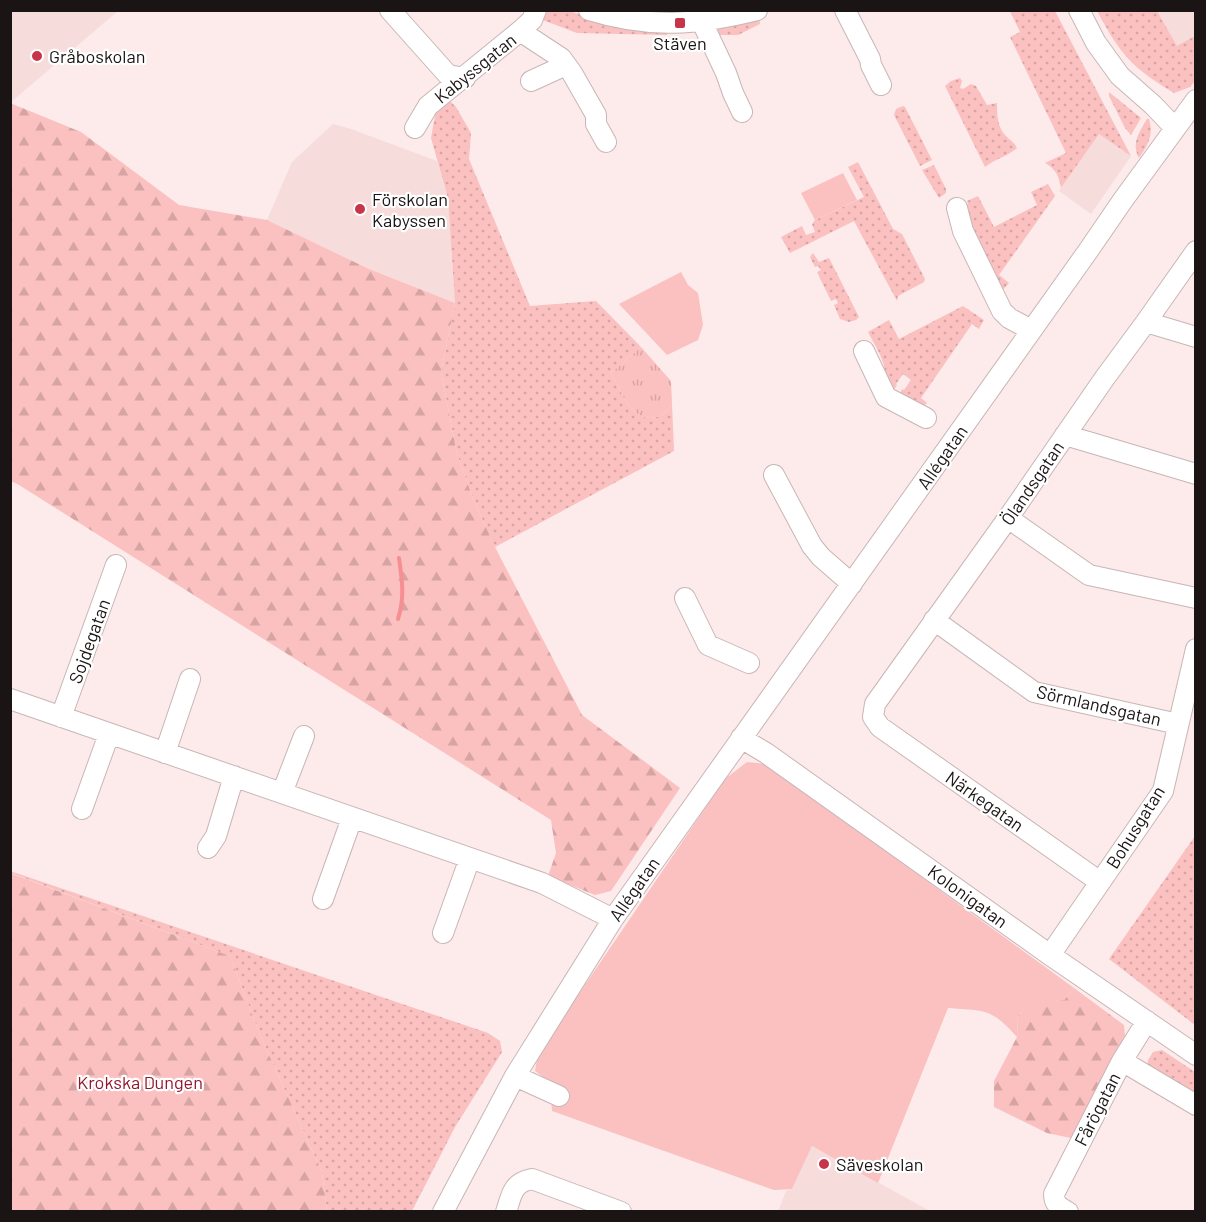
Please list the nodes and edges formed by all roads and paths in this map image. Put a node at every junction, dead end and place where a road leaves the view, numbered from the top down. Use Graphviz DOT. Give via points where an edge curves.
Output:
graph roads {
  1 [pos="390,10"];
  2 [pos="536,10"];
  3 [pos="590,10"];
  4 [pos="757,10"];
  5 [pos="845,10"];
  6 [pos="1079,10"];
  7 [pos="631,15"];
  8 [pos="702,22"];
  9 [pos="520,31"];
  10 [pos="566,65"];
  11 [pos="465,78"];
  12 [pos="531,81"];
  13 [pos="881,85"];
  14 [pos="1196,100"];
  15 [pos="742,112"];
  16 [pos="415,128"];
  17 [pos="1174,128"];
  18 [pos="606,142"];
  19 [pos="957,208"];
  20 [pos="1196,252"];
  21 [pos="1146,322"];
  22 [pos="1031,330"];
  23 [pos="1196,337"];
  24 [pos="864,344"];
  25 [pos="926,418"];
  26 [pos="1065,435"];
  27 [pos="777,471"];
  28 [pos="1196,474"];
  29 [pos="1008,518"];
  30 [pos="116,565"];
  31 [pos="852,584"];
  32 [pos="688,594"];
  33 [pos="1196,598"];
  34 [pos="934,620"];
  35 [pos="1196,650"];
  36 [pos="749,663"];
  37 [pos="189,679"];
  38 [pos="10,699"];
  39 [pos="61,717"];
  40 [pos="873,717"];
  41 [pos="1178,724"];
  42 [pos="109,734"];
  43 [pos="304,736"];
  44 [pos="741,738"];
  45 [pos="165,753"];
  46 [pos="234,776"];
  47 [pos="282,793"];
  48 [pos="82,809"];
  49 [pos="352,818"];
  50 [pos="208,848"];
  51 [pos="470,858"];
  52 [pos="1100,882"];
  53 [pos="323,899"];
  54 [pos="613,919"];
  55 [pos="443,933"];
  56 [pos="1050,955"];
  57 [pos="1147,1021"];
  58 [pos="1196,1055"];
  59 [pos="1122,1061"];
  60 [pos="515,1076"];
  61 [pos="559,1096"];
  62 [pos="1196,1105"];
  63 [pos="1061,1206"];
  64 [pos="443,1212"];
  65 [pos="506,1212"];
  66 [pos="621,1212"];
  1 -- 11 [label="street" via="448,75"];
  2 -- 9 [label="street, Kabyssgatan"];
  3 -- 7 [label="street" via="611,17"];
  4 -- 8 [label="street"];
  5 -- 13 [label="street"];
  6 -- 17 [label="street" via="1120,76"];
  7 -- 8 [label="street" via="646,23"];
  8 -- 15 [label="street"];
  9 -- 10 [label="street"];
  9 -- 11 [label="street, Kabyssgatan"];
  10 -- 12 [label="street"];
  10 -- 18 [label="street" via="596,115 596,124"];
  11 -- 16 [label="street, Kabyssgatan" via="428,106"];
  14 -- 17 [label="street, Allégatan"];
  17 -- 22 [label="street, Allégatan"];
  19 -- 22 [label="street" via="963,231 1002,311"];
  20 -- 21 [label="street, Ölandsgatan"];
  21 -- 23 [label="street"];
  21 -- 26 [label="street, Ölandsgatan"];
  22 -- 31 [label="street, Allégatan"];
  24 -- 25 [label="street, Allégatan" via="886,397"];
  26 -- 28 [label="street"];
  26 -- 29 [label="street, Ölandsgatan"];
  27 -- 31 [label="street" via="789,504 812,546"];
  29 -- 33 [label="street" via="1089,575"];
  29 -- 34 [label="street, Ölandsgatan"];
  30 -- 39 [label="street, Sojdegatan"];
  31 -- 44 [label="street, Allégatan"];
  32 -- 36 [label="street" via="708,645"];
  34 -- 40 [label="street, Ölandsgatan" via="875,704"];
  34 -- 41 [label="street, Sörmlandsgatan" via="1034,692"];
  35 -- 41 [label="street, Bohusgatan"];
  37 -- 45 [label="street"];
  38 -- 39 [label="street"];
  39 -- 42 [label="street"];
  40 -- 52 [label="street, Närkegatan" via="880,728"];
  41 -- 52 [label="street, Bohusgatan" via="1162,791"];
  42 -- 45 [label="street"];
  42 -- 48 [label="street"];
  43 -- 47 [label="street"];
  44 -- 54 [label="street, Allégatan"];
  44 -- 56 [label="street, Kolonigatan"];
  45 -- 46 [label="street"];
  46 -- 47 [label="street"];
  46 -- 50 [label="street" via="216,836"];
  47 -- 49 [label="street"];
  49 -- 51 [label="street"];
  49 -- 53 [label="street"];
  51 -- 54 [label="street" via="542,884"];
  51 -- 55 [label="street"];
  52 -- 56 [label="street, Bohusgatan"];
  54 -- 60 [label="street, Allégatan"];
  56 -- 57 [label="street, Kolonigatan"];
  57 -- 58 [label="street, Kolonigatan"];
  57 -- 59 [label="street, Fårögatan"];
  59 -- 62 [label="street"];
  59 -- 63 [label="street, Fårögatan" via="1054,1194"];
  60 -- 61 [label="street"];
  60 -- 64 [label="street, Allégatan"];
  65 -- 66 [label="street" via="514,1188 532,1179"];
}
